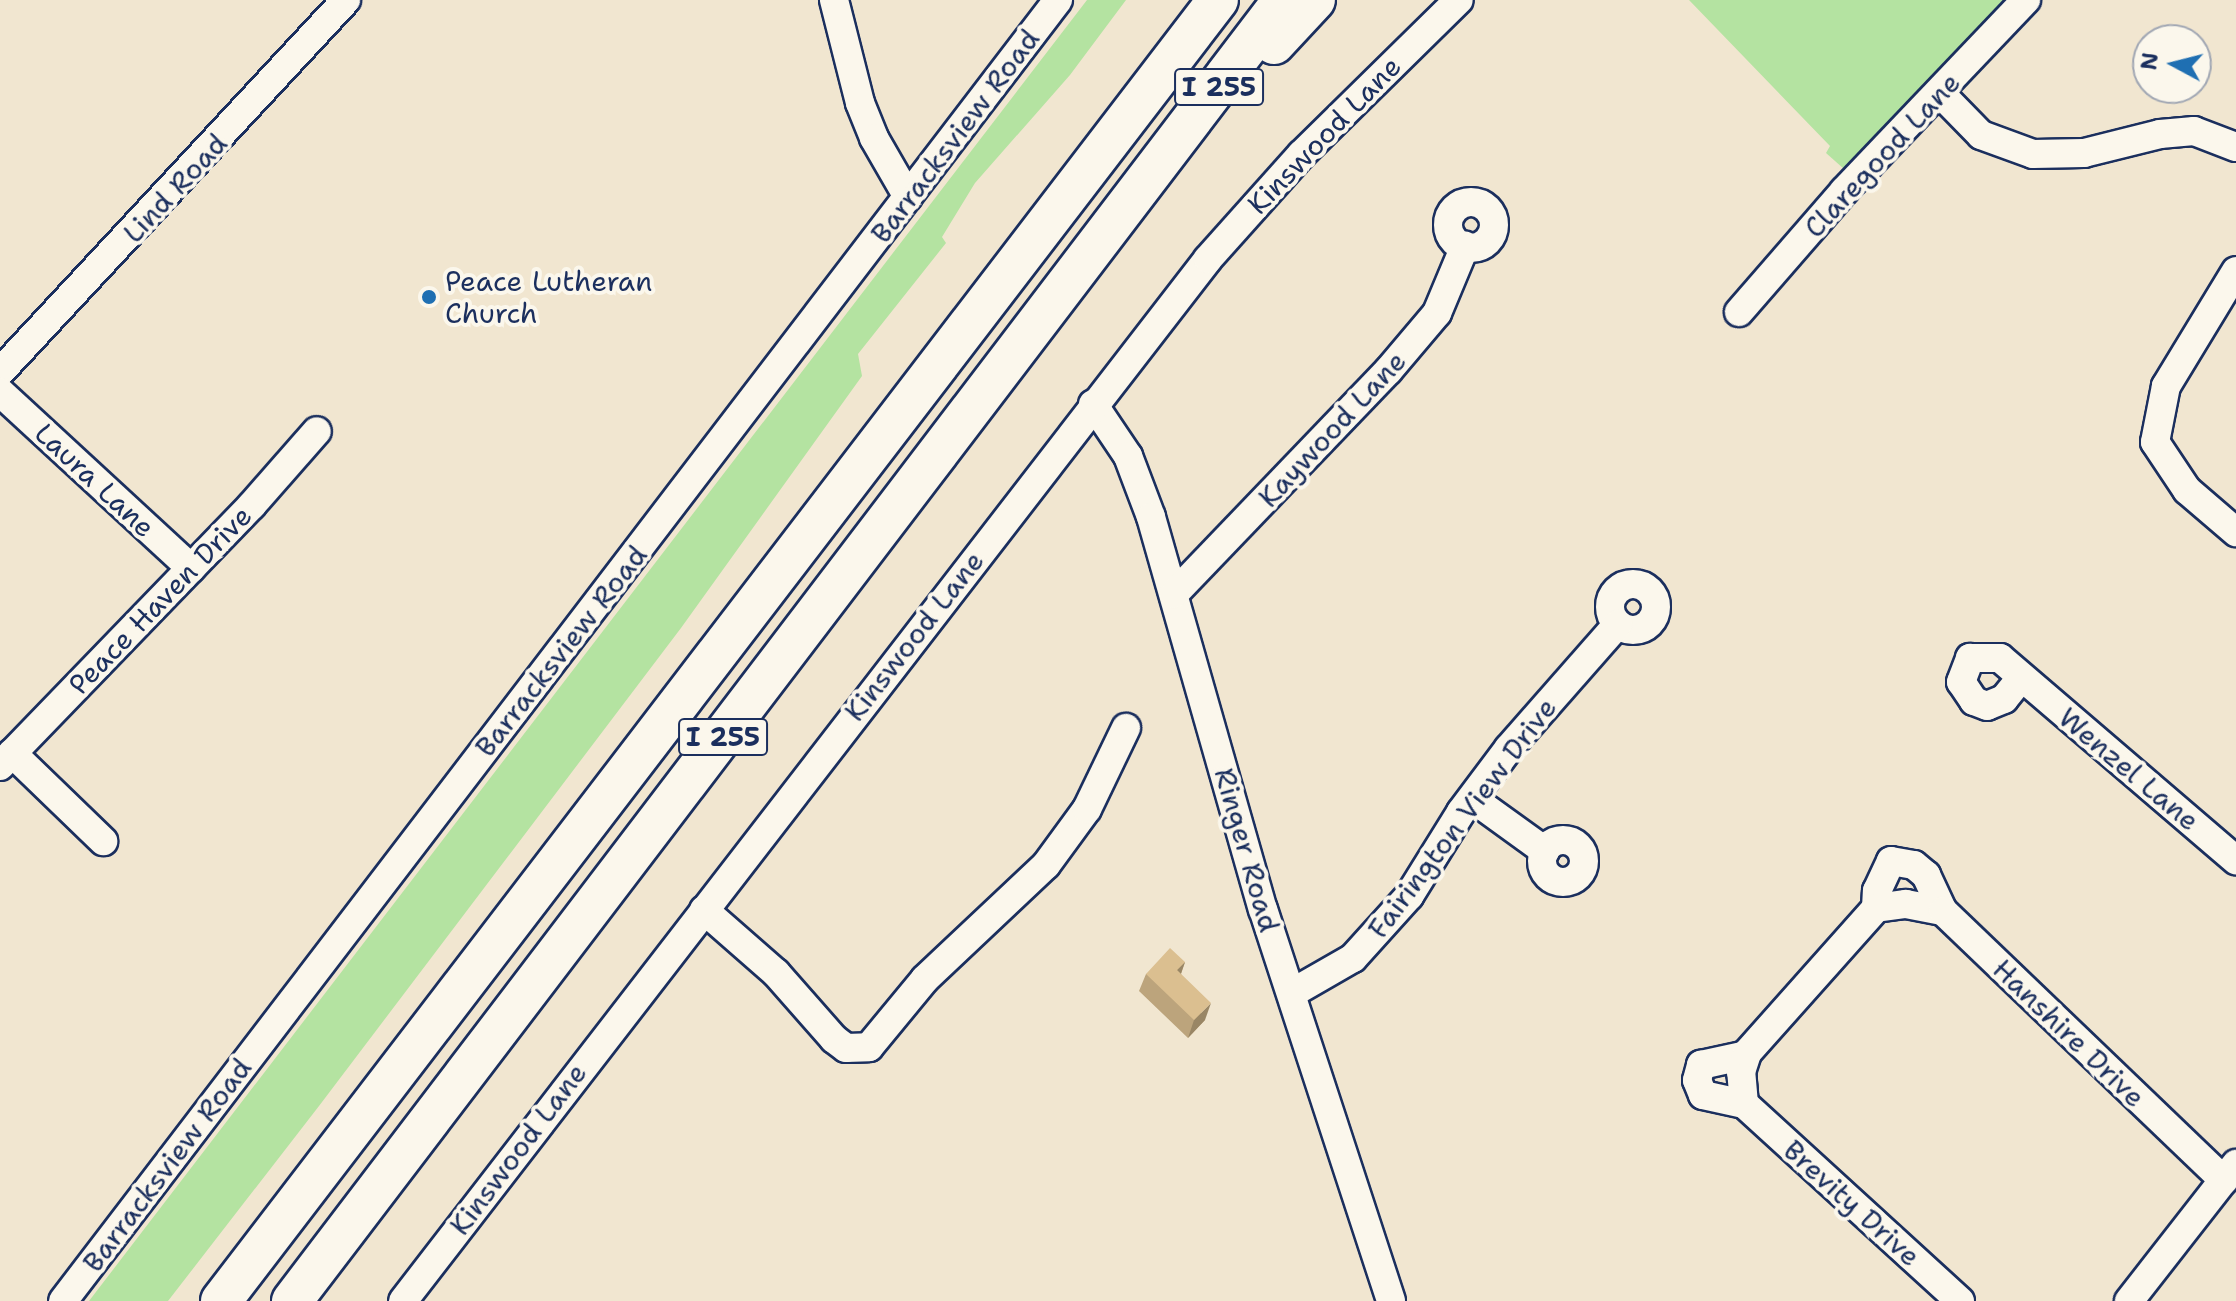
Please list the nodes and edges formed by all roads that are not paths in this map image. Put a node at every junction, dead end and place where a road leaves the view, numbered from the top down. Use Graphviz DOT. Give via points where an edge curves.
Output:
graph roads {
  1 [pos="346,0"];
  2 [pos="834,0"];
  3 [pos="1058,0"];
  4 [pos="1196,0"];
  5 [pos="1218,0"];
  6 [pos="1283,0"];
  7 [pos="1315,0"];
  8 [pos="1459,0"];
  9 [pos="2026,0"];
  10 [pos="1159,77"];
  11 [pos="1941,94"];
  12 [pos="2236,147"];
  13 [pos="1155,173"];
  14 [pos="908,197"];
  15 [pos="1465,246"];
  16 [pos="2236,271"];
  17 [pos="1739,312"];
  18 [pos="0,372"];
  19 [pos="0,392"];
  20 [pos="1093,404"];
  21 [pos="317,431"];
  22 [pos="2236,532"];
  23 [pos="191,568"];
  24 [pos="1174,594"];
  25 [pos="1618,624"];
  26 [pos="2021,678"];
  27 [pos="1126,728"];
  28 [pos="6,760"];
  29 [pos="1473,799"];
  30 [pos="103,841"];
  31 [pos="1545,851"];
  32 [pos="2236,860"];
  33 [pos="1876,908"];
  34 [pos="704,910"];
  35 [pos="1943,911"];
  36 [pos="1292,993"];
  37 [pos="1746,1055"];
  38 [pos="1744,1104"];
  39 [pos="2230,1172"];
  40 [pos="63,1301"];
  41 [pos="221,1301"];
  42 [pos="292,1301"];
  43 [pos="403,1301"];
  44 [pos="1391,1301"];
  45 [pos="1960,1301"];
  46 [pos="2129,1301"];
  1 -- 18 [label="street, Lind Road"];
  2 -- 14 [label="street" via="860,103"];
  3 -- 14 [label="street, Barracksview Road"];
  4 -- 10 [label="highway"];
  5 -- 10 [label="highway, I 255"];
  6 -- 13 [label="highway, I 255"];
  7 -- 13 [label="highway"];
  8 -- 20 [label="street, Kinswood Lane" via="1301,155 1208,259"];
  9 -- 11 [label="street, Claregood Lane"];
  10 -- 41 [label="highway, I 255"];
  11 -- 12 [label="street" via="1981,135 2033,154 2084,153 2194,131"];
  11 -- 17 [label="street, Claregood Lane" via="1844,191"];
  13 -- 42 [label="highway, I 255"];
  14 -- 40 [label="street, Barracksview Road"];
  15 -- 24 [label="street, Kaywood Lane" via="1437,313"];
  16 -- 22 [label="street" via="2166,386 2155,442 2187,490"];
  19 -- 23 [label="street, Laura Lane"];
  20 -- 24 [label="street, Ringer Road" via="1128,456"];
  20 -- 34 [label="street, Kinswood Lane"];
  21 -- 23 [label="street, Peace Haven Drive"];
  23 -- 28 [label="street, Peace Haven Drive"];
  24 -- 36 [label="street, Ringer Road"];
  25 -- 29 [label="street, Fairington View Drive" via="1509,748"];
  26 -- 32 [label="street, Wenzel Lane"];
  27 -- 34 [label="street" via="1087,809 1046,865 925,979 869,1047 846,1048 834,1039 776,973"];
  28 -- 30 [label="street"];
  29 -- 31 [label="street"];
  29 -- 36 [label="street, Fairington View Drive" via="1409,896 1353,958"];
  33 -- 35 [label="street" via="1906,904"];
  33 -- 35 [label="street" via="1880,881 1891,861 1914,865 1926,875"];
  33 -- 37 [label="street"];
  34 -- 43 [label="street, Kinswood Lane"];
  35 -- 39 [label="street, Hanshire Drive"];
  36 -- 44 [label="street, Ringer Road"];
  37 -- 38 [label="street"];
  37 -- 38 [label="street, Brevity Drive" via="1701,1065 1697,1080 1703,1095"];
  38 -- 45 [label="street, Brevity Drive"];
  39 -- 46 [label="street"];
}
